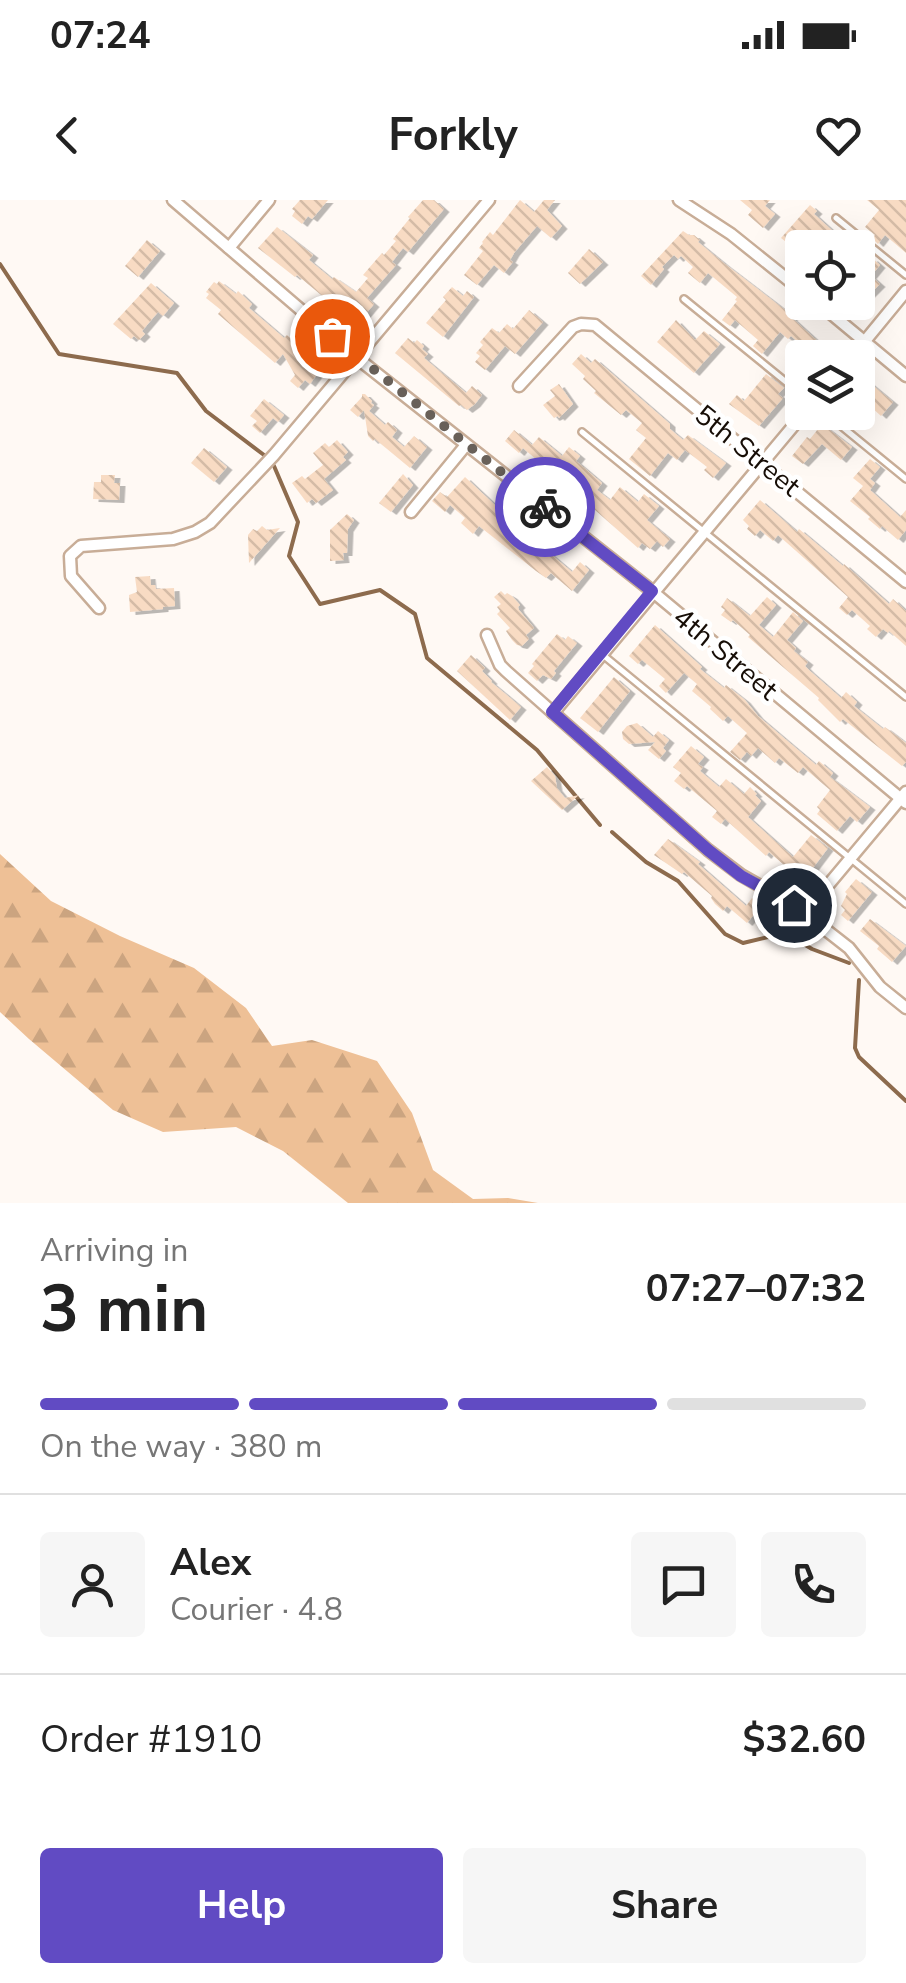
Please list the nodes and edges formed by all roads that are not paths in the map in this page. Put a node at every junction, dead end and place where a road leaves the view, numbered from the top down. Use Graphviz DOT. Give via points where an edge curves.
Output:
graph roads {
  1 [pos="173,200"];
  2 [pos="270,200"];
  3 [pos="489,200"];
  4 [pos="682,201"];
  5 [pos="836,218"];
  6 [pos="229,248"];
  7 [pos="906,275"];
  8 [pos="785,277"];
  9 [pos="906,291"];
  10 [pos="684,299"];
  11 [pos="839,320"];
  12 [pos="863,340"];
  13 [pos="865,340"];
  14 [pos="875,350"];
  15 [pos="357,358"];
  16 [pos="906,376"];
  17 [pos="785,381"];
  18 [pos="519,386"];
  19 [pos="789,430"];
  20 [pos="846,430"];
  21 [pos="582,432"];
  22 [pos="466,445"];
  23 [pos="763,462"];
  24 [pos="906,480"];
  25 [pos="411,512"];
  26 [pos="703,531"];
  27 [pos="906,582"];
  28 [pos="652,591"];
  29 [pos="99,608"];
  30 [pos="487,635"];
  31 [pos="602,653"];
  32 [pos="906,697"];
  33 [pos="552,712"];
  34 [pos="904,798"];
  35 [pos="851,858"];
  36 [pos="906,904"];
  37 [pos="804,914"];
  38 [pos="906,1008"];
  1 -- 6 [label="street, 4th Street"];
  2 -- 6 [label="street"];
  3 -- 15 [label="street"];
  4 -- 8 [label="street"];
  5 -- 7 [label="lane"];
  6 -- 15 [label="street, 4th Street"];
  9 -- 13 [label="street"];
  10 -- 17 [label="lane"];
  11 -- 12 [label="street"];
  14 -- 16 [label="street"];
  15 -- 22 [label="street, 4th Street"];
  15 -- 29 [label="street" via="210,524 173,540 76,549 71,576"];
  18 -- 23 [label="street, 5th Street" via="573,327 595,325"];
  19 -- 23 [label="street"];
  20 -- 24 [label="lane"];
  21 -- 26 [label="lane"];
  22 -- 25 [label="street"];
  22 -- 28 [label="street, 4th Street"];
  23 -- 26 [label="street"];
  23 -- 27 [label="street, 5th Street"];
  26 -- 28 [label="street"];
  26 -- 32 [label="lane"];
  28 -- 31 [label="street"];
  28 -- 34 [label="street, 4th Street"];
  30 -- 33 [label="street" via="506,671"];
  31 -- 33 [label="street"];
  31 -- 35 [label="lane"];
  33 -- 37 [label="street" via="708,850"];
  34 -- 35 [label="street"];
  35 -- 36 [label="lane"];
  35 -- 37 [label="street"];
  37 -- 38 [label="street" via="850,948"];
}
